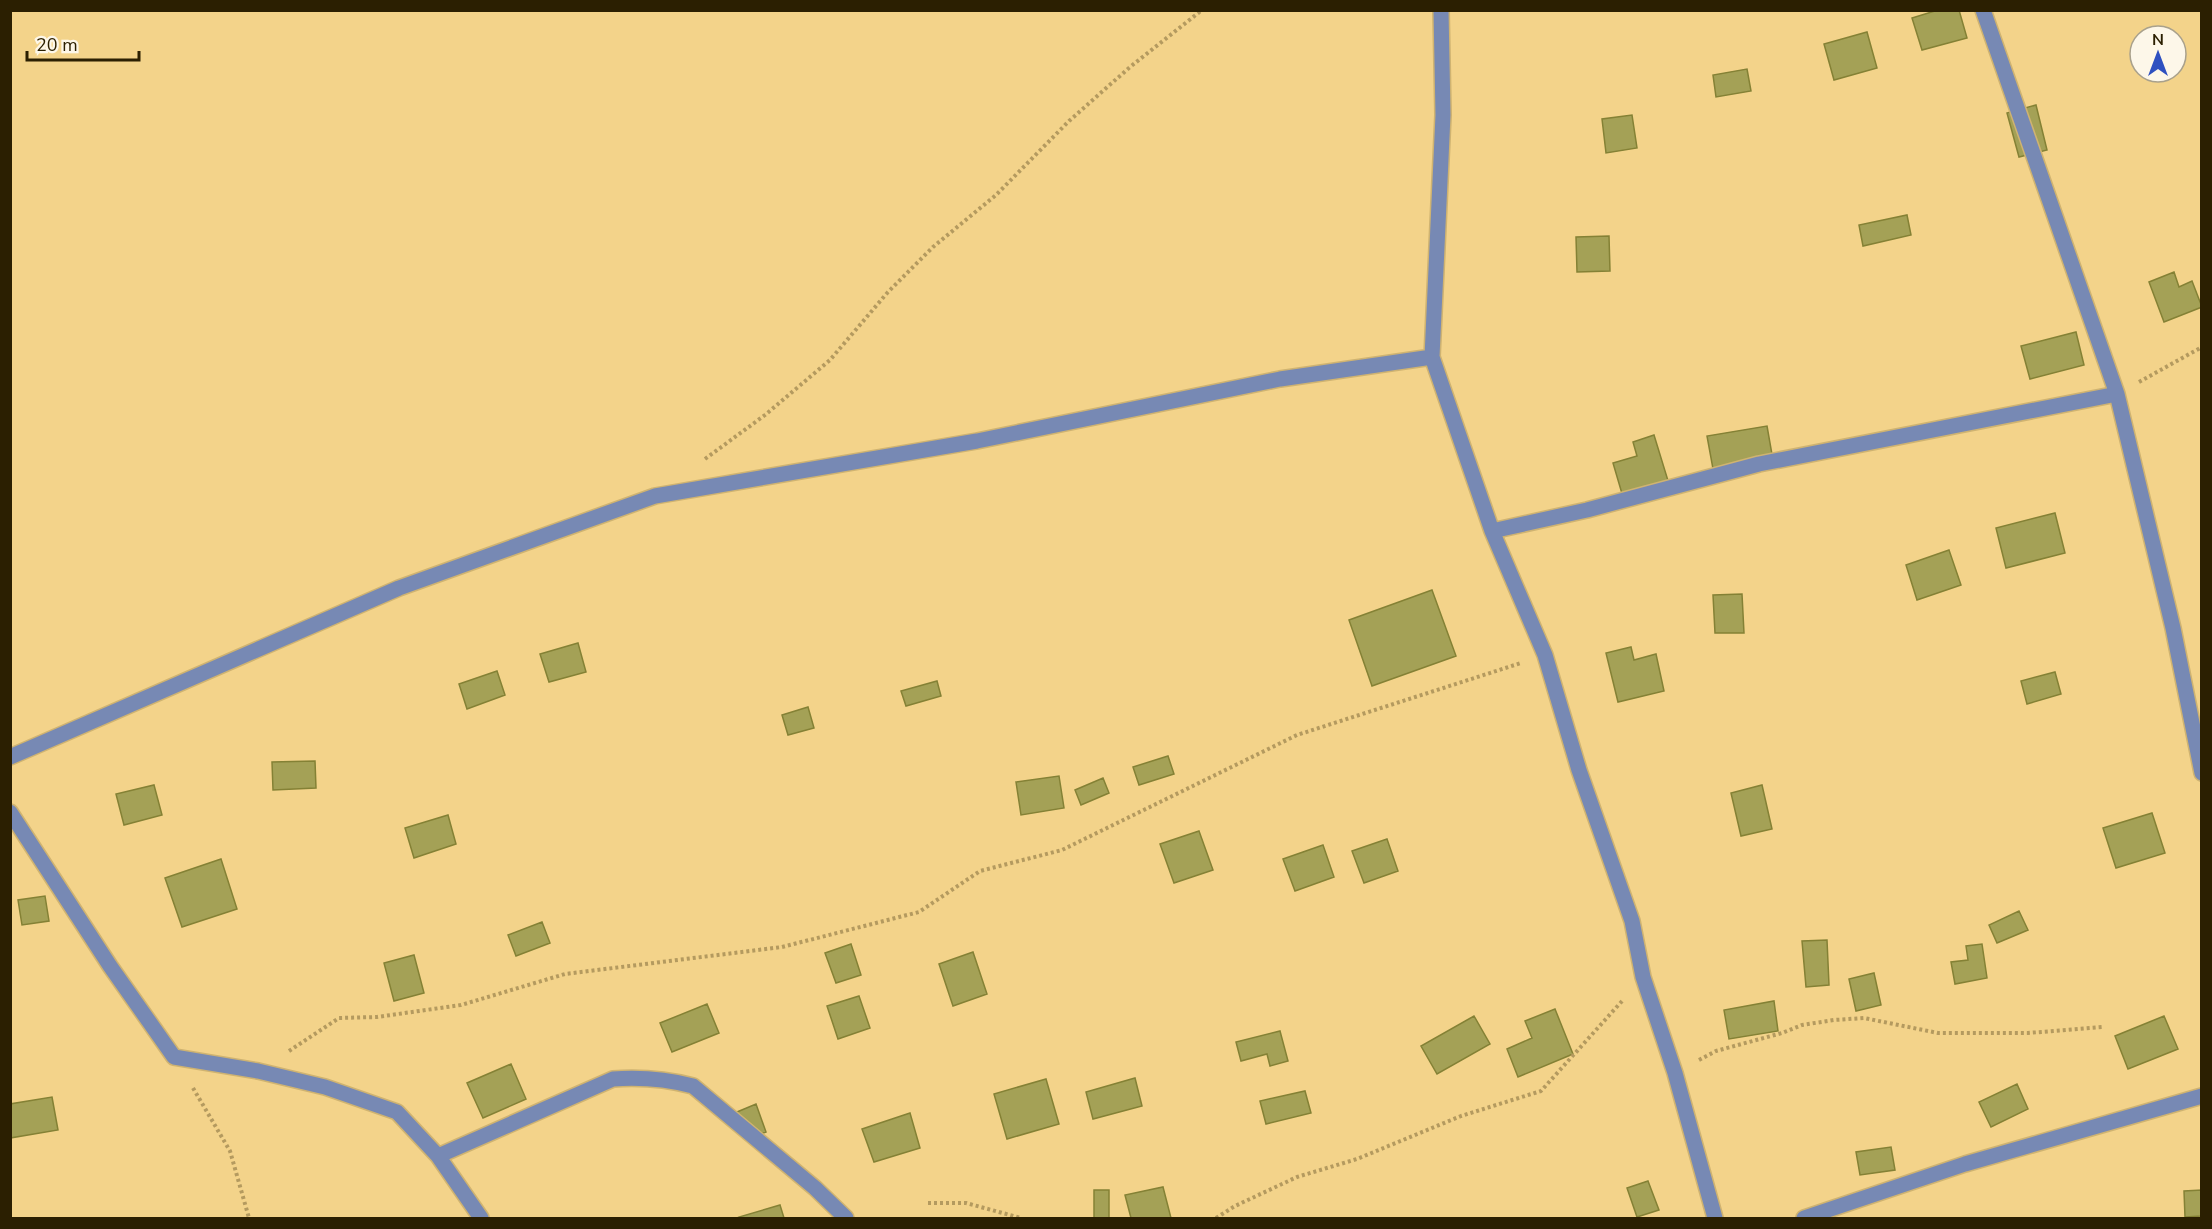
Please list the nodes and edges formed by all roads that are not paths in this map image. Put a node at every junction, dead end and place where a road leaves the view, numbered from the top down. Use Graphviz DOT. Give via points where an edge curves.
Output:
graph roads {
  1 [pos="1441,10"];
  2 [pos="1983,10"];
  3 [pos="1432,357"];
  4 [pos="2117,394"];
  5 [pos="1492,531"];
  6 [pos="10,757"];
  7 [pos="2202,773"];
  8 [pos="10,812"];
  9 [pos="2202,1096"];
  10 [pos="438,1156"];
  11 [pos="480,1218"];
  12 [pos="846,1218"];
  13 [pos="1715,1218"];
  14 [pos="1804,1218"];
  1 -- 3 [label="street" via="1443,116"];
  2 -- 4 [label="street"];
  3 -- 5 [label="street"];
  3 -- 6 [label="street" via="1280,379 977,441 654,496 399,588"];
  4 -- 5 [label="street" via="1760,464"];
  4 -- 7 [label="street" via="2173,628"];
  5 -- 13 [label="street" via="1545,655 1579,770 1632,921 1643,977 1675,1073"];
  8 -- 10 [label="street" via="174,1057 258,1071 397,1112"];
  9 -- 14 [label="street" via="1965,1164"];
  10 -- 11 [label="street"];
  10 -- 12 [label="street" via="613,1079 669,1079 693,1086"];
}
